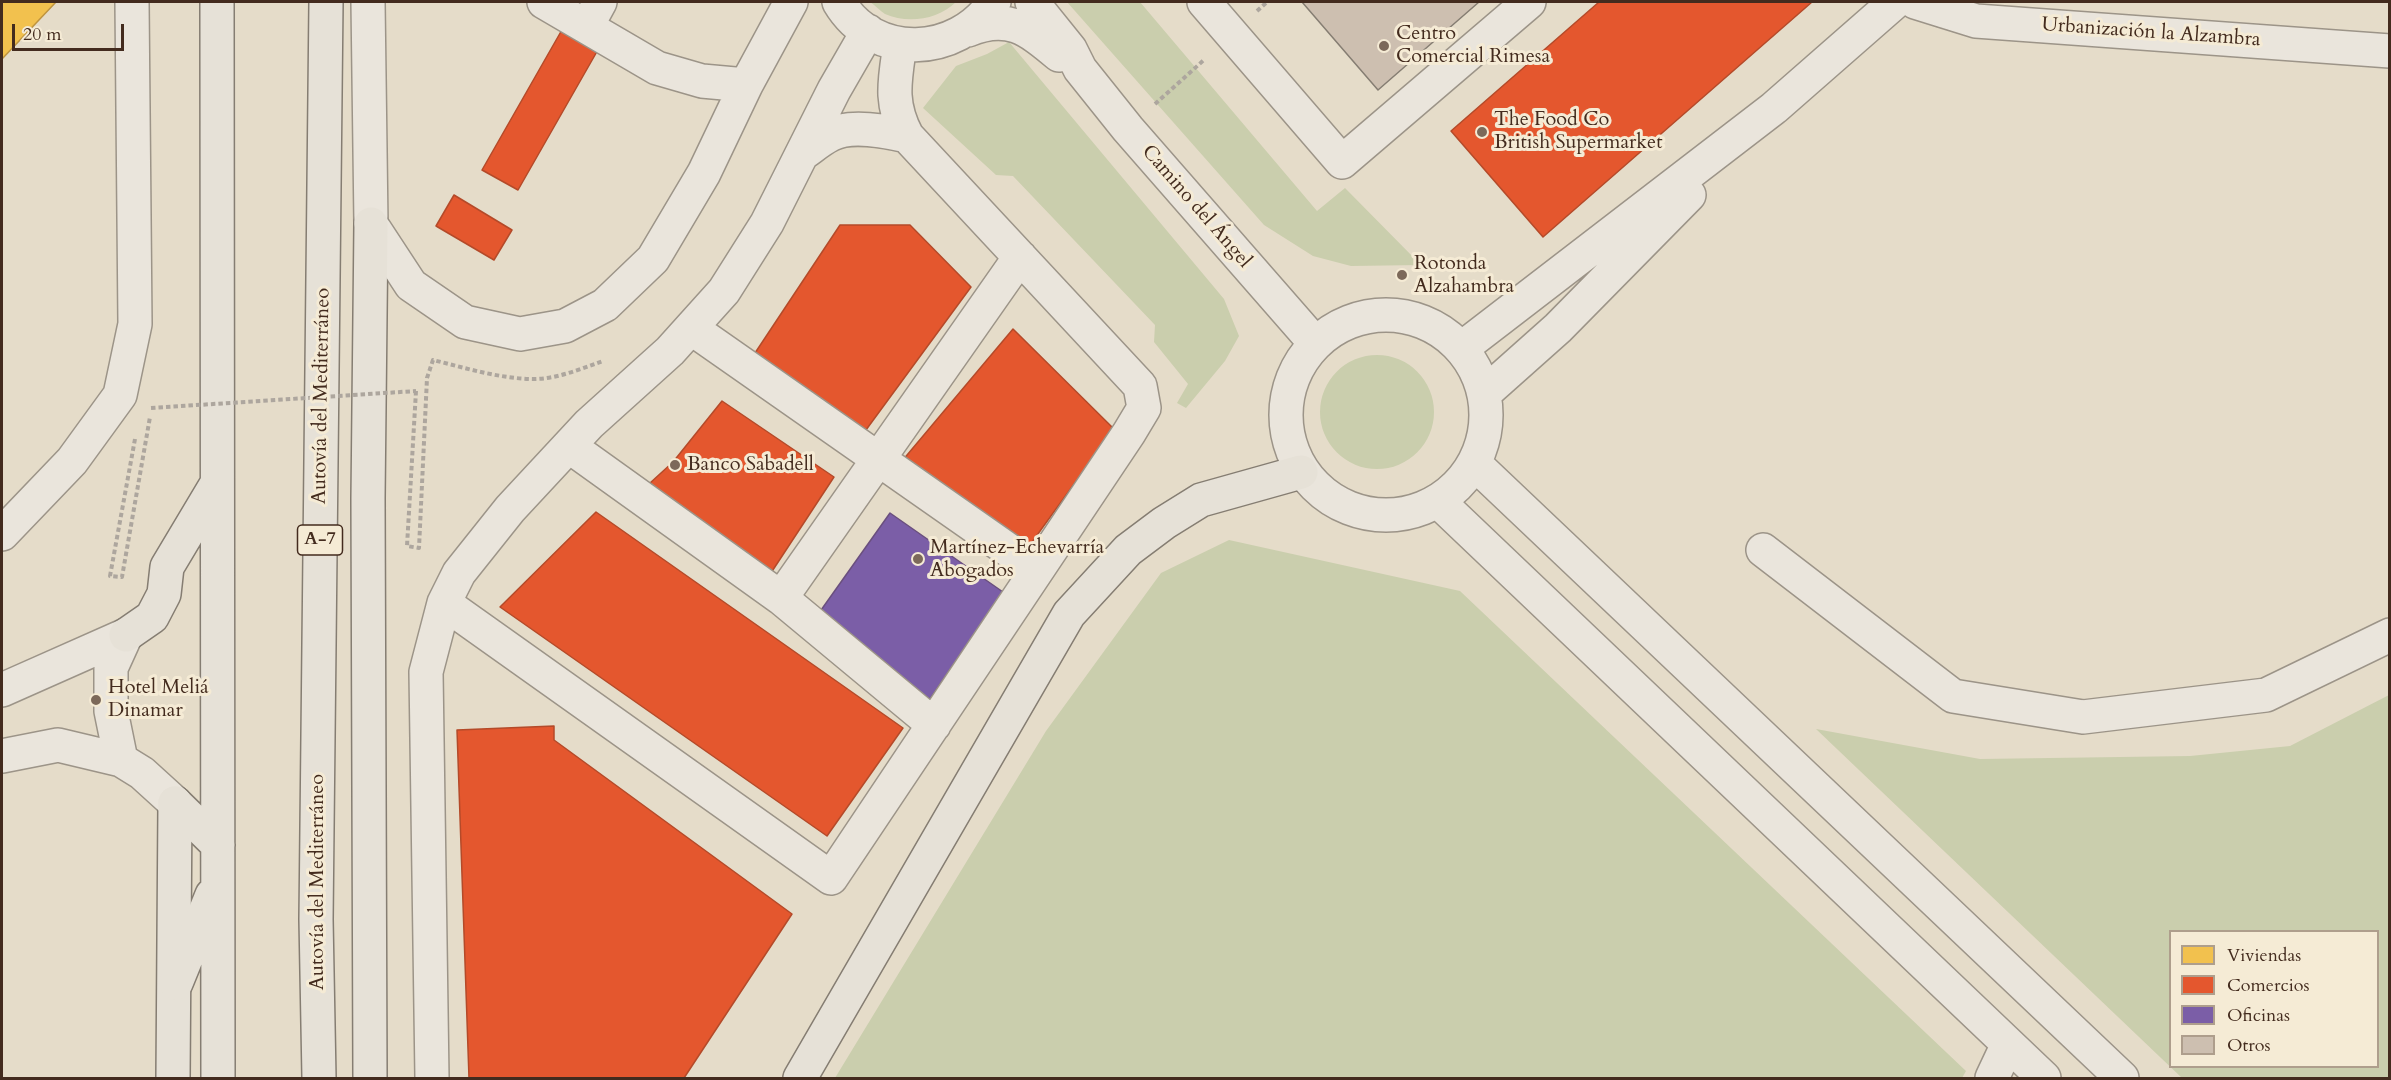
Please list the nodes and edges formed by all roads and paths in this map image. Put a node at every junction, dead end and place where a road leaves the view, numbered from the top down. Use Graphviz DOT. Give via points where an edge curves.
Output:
graph roads {
  1 [pos="132,2"];
  2 [pos="217,2"];
  3 [pos="326,2"];
  4 [pos="368,2"];
  5 [pos="546,2"];
  6 [pos="791,2"];
  7 [pos="839,2"];
  8 [pos="994,2"];
  9 [pos="1032,2"];
  10 [pos="1204,2"];
  11 [pos="1267,2"];
  12 [pos="1529,2"];
  13 [pos="1895,2"];
  14 [pos="1915,2"];
  15 [pos="594,14"];
  16 [pos="968,30"];
  17 [pos="868,31"];
  18 [pos="1232,34"];
  19 [pos="900,44"];
  20 [pos="2390,51"];
  21 [pos="1080,69"];
  22 [pos="746,86"];
  23 [pos="1774,108"];
  24 [pos="1128,129"];
  25 [pos="907,136"];
  26 [pos="802,154"];
  27 [pos="371,224"];
  28 [pos="1020,257"];
  29 [pos="691,328"];
  30 [pos="1315,343"];
  31 [pos="1462,348"];
  32 [pos="604,361"];
  33 [pos="1485,393"];
  34 [pos="120,395"];
  35 [pos="562,453"];
  36 [pos="879,459"];
  37 [pos="1475,464"];
  38 [pos="1301,472"];
  39 [pos="216,485"];
  40 [pos="1438,502"];
  41 [pos="2,534"];
  42 [pos="659,536"];
  43 [pos="1763,550"];
  44 [pos="1037,570"];
  45 [pos="781,598"];
  46 [pos="444,603"];
  47 [pos="2390,635"];
  48 [pos="126,636"];
  49 [pos="2,690"];
  50 [pos="934,724"];
  51 [pos="2,756"];
  52 [pos="121,760"];
  53 [pos="175,803"];
  54 [pos="218,845"];
  55 [pos="219,879"];
  56 [pos="176,983"];
  57 [pos="2008,1044"];
  58 [pos="173,1078"];
  59 [pos="218,1078"];
  60 [pos="319,1078"];
  61 [pos="370,1078"];
  62 [pos="432,1078"];
  63 [pos="800,1078"];
  64 [pos="1992,1078"];
  65 [pos="2044,1078"];
  66 [pos="2122,1078"];
  1 -- 34 [label="street" via="135,324"];
  2 -- 39 [label="main road"];
  3 -- 60 [label="main road, Autovía del Mediterráneo / A-7" via="316,919"];
  4 -- 27 [label="street"];
  5 -- 15 [label="street"];
  6 -- 22 [label="street"];
  7 -- 17 [label="street"];
  8 -- 16 [label="street"];
  9 -- 21 [label="street, Camino del Ángel" via="1070,49"];
  10 -- 18 [label="street"];
  11 -- 18 [label="path"];
  12 -- 18 [label="street" via="1342,162"];
  13 -- 23 [label="street"];
  14 -- 20 [label="street, Urbanización la Alzambra" via="1976,21"];
  15 -- 22 [label="street" via="657,68 702,81"];
  16 -- 19 [label="street" via="946,41"];
  16 -- 21 [label="street, Camino del Ángel" via="984,23 1019,26"];
  17 -- 19 [label="street"];
  17 -- 26 [label="street"];
  18 -- 24 [label="path"];
  19 -- 25 [label="street" via="893,94 897,117"];
  21 -- 24 [label="street, Camino del Ángel"];
  22 -- 27 [label="street" via="704,173 652,259 605,305 565,326 520,334 465,322 411,285"];
  23 -- 31 [label="street"];
  23 -- 33 [label="street" via="1558,328"];
  24 -- 30 [label="street, Camino del Ángel"];
  25 -- 26 [label="street" via="876,130 832,133"];
  25 -- 28 [label="street"];
  26 -- 29 [label="street" via="768,224 724,291"];
  27 -- 61 [label="main road"];
  28 -- 36 [label="street"];
  28 -- 44 [label="street" via="1140,386 1144,408"];
  29 -- 35 [label="street"];
  29 -- 36 [label="street"];
  30 -- 31 [label="street" via="1342,324 1373,315 1437,328"];
  30 -- 38 [label="street" via="1298,365 1287,391 1287,437"];
  31 -- 33 [label="street"];
  32 -- 34 [label="path, bridge" via="568,373 531,379 433,360 427,378 419,548 407,546 416,391 152,408 122,577 110,576 137,426"];
  33 -- 37 [label="street" via="1484,442"];
  34 -- 41 [label="street" via="72,461"];
  35 -- 42 [label="street"];
  35 -- 45 [label="street"];
  35 -- 46 [label="street" via="459,573"];
  36 -- 44 [label="street"];
  36 -- 45 [label="street"];
  37 -- 40 [label="street" via="1459,485"];
  37 -- 66 [label="street"];
  38 -- 40 [label="street" via="1328,499 1402,516"];
  38 -- 63 [label="main road" via="1201,500 1182,511 1128,550 1069,614"];
  39 -- 48 [label="main road" via="167,567 164,594 152,617"];
  39 -- 54 [label="main road"];
  40 -- 57 [label="street"];
  43 -- 47 [label="street" via="1953,696 2083,717 2266,695"];
  44 -- 50 [label="street"];
  45 -- 50 [label="street"];
  46 -- 50 [label="street" via="831,878"];
  46 -- 62 [label="street" via="426,672"];
  48 -- 49 [label="street"];
  48 -- 52 [label="street" via="111,668 111,711"];
  51 -- 52 [label="street" via="58,745"];
  52 -- 53 [label="street"];
  53 -- 54 [label="main road"];
  53 -- 56 [label="main road"];
  54 -- 55 [label="main road"];
  55 -- 56 [label="main road"];
  55 -- 59 [label="main road"];
  56 -- 58 [label="main road"];
  57 -- 64 [label="street"];
  57 -- 65 [label="street"];
}
